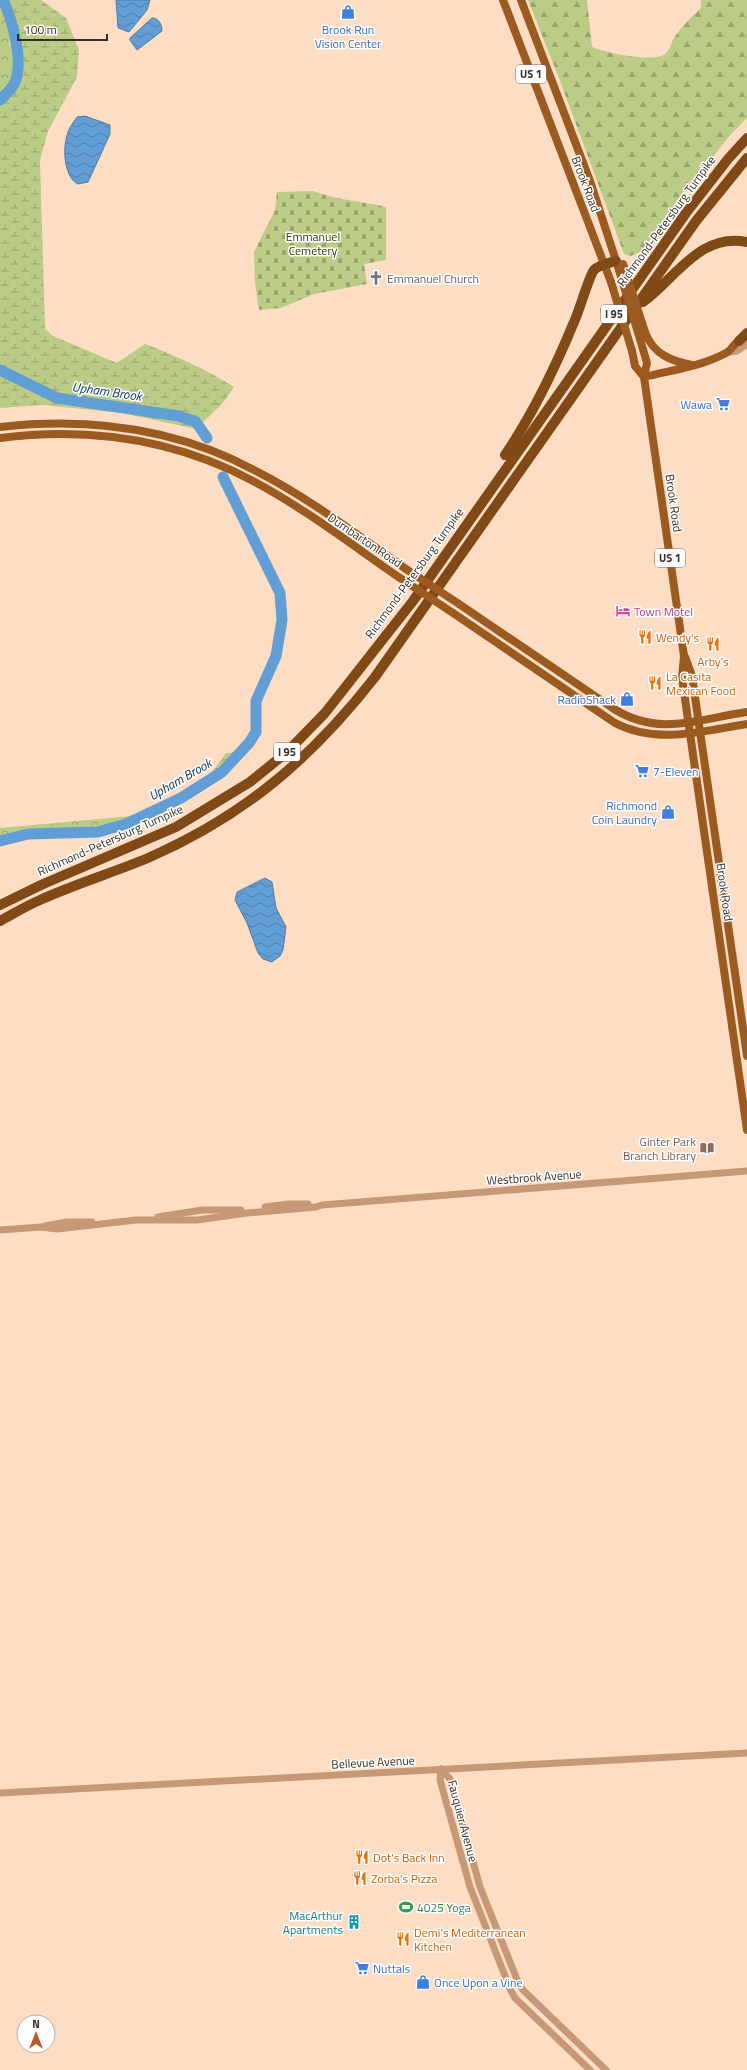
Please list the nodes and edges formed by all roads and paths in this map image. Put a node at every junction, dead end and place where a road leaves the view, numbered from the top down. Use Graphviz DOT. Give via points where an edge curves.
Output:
graph roads {
  1 [pos="503,0"];
  2 [pos="521,0"];
  3 [pos="747,138"];
  4 [pos="747,158"];
  5 [pos="747,242"];
  6 [pos="604,265"];
  7 [pos="619,265"];
  8 [pos="635,308"];
  9 [pos="747,333"];
  10 [pos="643,335"];
  11 [pos="744,341"];
  12 [pos="694,365"];
  13 [pos="644,377"];
  14 [pos="0,427"];
  15 [pos="0,438"];
  16 [pos="486,494"];
  17 [pos="684,656"];
  18 [pos="747,712"];
  19 [pos="699,720"];
  20 [pos="688,722"];
  21 [pos="747,724"];
  22 [pos="700,732"];
  23 [pos="690,733"];
  24 [pos="0,905"];
  25 [pos="0,921"];
  26 [pos="747,1056"];
  27 [pos="747,1130"];
  28 [pos="747,1171"];
  29 [pos="0,1230"];
  30 [pos="747,1753"];
  31 [pos="441,1769"];
  32 [pos="0,1792"];
  33 [pos="590,2070"];
  34 [pos="606,2070"];
  1 -- 6 [label="main road, Brook Road / US 1"];
  2 -- 7 [label="main road, Brook Road / US 1"];
  3 -- 16 [label="highway, Richmond-Petersburg Turnpike / I 95" via="686,213"];
  4 -- 8 [label="highway, Richmond-Petersburg Turnpike / I 95" via="710,202"];
  5 -- 8 [label="highway" via="722,242 703,250 682,264 652,296"];
  6 -- 7 [label="highway"];
  6 -- 13 [label="main road, Brook Road / US 1, bridge" via="635,366"];
  6 -- 16 [label="highway" via="593,272 578,314 547,382 521,431 504,456"];
  7 -- 10 [label="main road, Brook Road / US 1, bridge"];
  8 -- 25 [label="highway, Richmond-Petersburg Turnpike / I 95" via="375,677 346,714 305,757 233,813 192,836 148,858 39,900"];
  9 -- 11 [label="highway"];
  10 -- 12 [label="main road" via="653,347 672,360"];
  10 -- 13 [label="main road, Brook Road / US 1" via="647,363"];
  11 -- 12 [label="main road" via="733,344 728,352"];
  12 -- 13 [label="main road"];
  13 -- 17 [label="main road, Brook Road / US 1"];
  14 -- 20 [label="main road, Dumbarton Road, bridge" via="45,423 100,424 154,432 189,442 239,462 269,478 626,717 655,725"];
  15 -- 23 [label="main road, Dumbarton Road, bridge" via="40,434 94,434 141,441 203,458 253,481 282,498 622,727 652,736"];
  16 -- 24 [label="highway, Richmond-Petersburg Turnpike / I 95" via="413,601 325,713 287,752 250,782 176,827"];
  17 -- 19 [label="main road, Brook Road / US 1" via="692,676"];
  17 -- 20 [label="main road, Brook Road / US 1" via="682,678"];
  18 -- 19 [label="main road, Dumbarton Road"];
  19 -- 20 [label="main road, Dumbarton Road"];
  19 -- 22 [label="main road, Brook Road"];
  20 -- 23 [label="main road, Brook Road / US 1"];
  21 -- 22 [label="main road, Dumbarton Road"];
  22 -- 23 [label="main road, Dumbarton Road"];
  22 -- 26 [label="main road, Brook Road"];
  23 -- 27 [label="main road, Brook Road"];
  28 -- 29 [label="street, Westbrook Avenue" via="322,1205 197,1220 136,1220 57,1229 41,1227"];
  30 -- 31 [label="street, Bellevue Avenue"];
  31 -- 32 [label="street, Bellevue Avenue"];
  31 -- 33 [label="street, Fauquier Avenue" via="440,1780 470,1888 511,1991 515,1998"];
  31 -- 34 [label="street, Fauquier Avenue" via="450,1779 480,1887 518,1982"];
}
